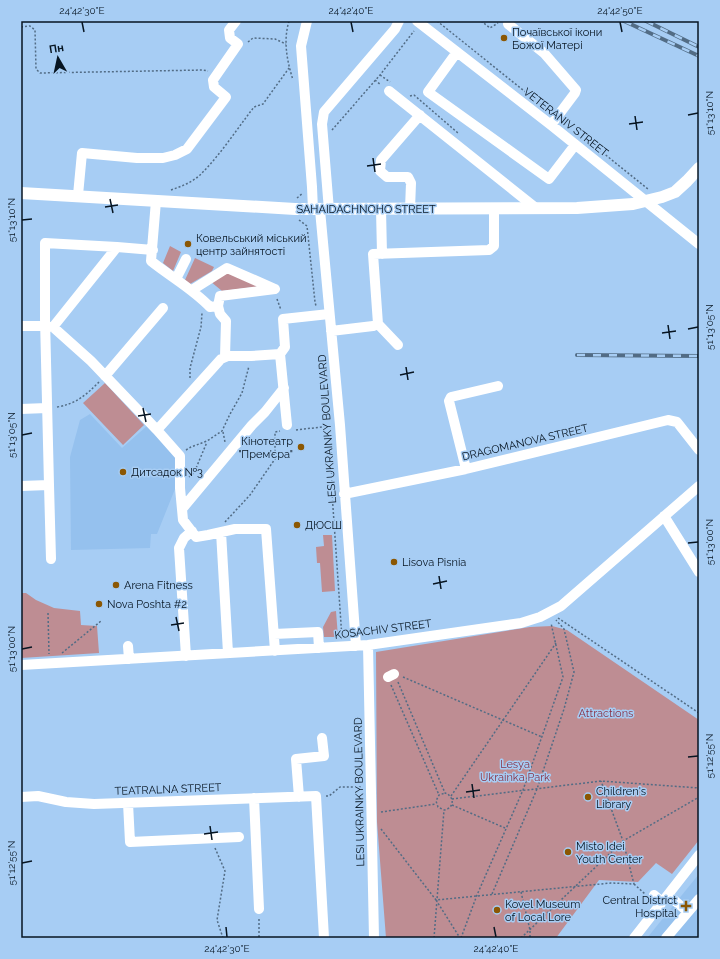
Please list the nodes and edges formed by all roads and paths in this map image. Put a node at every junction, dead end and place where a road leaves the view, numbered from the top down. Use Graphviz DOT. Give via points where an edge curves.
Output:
graph roads {
  1 [pos="236,21"];
  2 [pos="289,21"];
  3 [pos="307,21"];
  4 [pos="399,21"];
  5 [pos="482,21"];
  6 [pos="508,24"];
  7 [pos="416,25"];
  8 [pos="21,27"];
  9 [pos="238,44"];
  10 [pos="286,44"];
  11 [pos="458,52"];
  12 [pos="216,76"];
  13 [pos="293,80"];
  14 [pos="389,91"];
  15 [pos="420,115"];
  16 [pos="551,125"];
  17 [pos="332,130"];
  18 [pos="576,145"];
  19 [pos="699,168"];
  20 [pos="648,189"];
  21 [pos="636,192"];
  22 [pos="21,193"];
  23 [pos="303,193"];
  24 [pos="78,195"];
  25 [pos="156,201"];
  26 [pos="647,202"];
  27 [pos="381,209"];
  28 [pos="410,209"];
  29 [pos="494,209"];
  30 [pos="537,209"];
  31 [pos="295,210"];
  32 [pos="321,210"];
  33 [pos="699,244"];
  34 [pos="117,247"];
  35 [pos="153,250"];
  36 [pos="382,254"];
  37 [pos="186,260"];
  38 [pos="176,279"];
  39 [pos="275,289"];
  40 [pos="192,290"];
  41 [pos="205,302"];
  42 [pos="218,306"];
  43 [pos="163,308"];
  44 [pos="325,315"];
  45 [pos="283,319"];
  46 [pos="378,324"];
  47 [pos="21,326"];
  48 [pos="49,327"];
  49 [pos="331,331"];
  50 [pos="398,345"];
  51 [pos="280,354"];
  52 [pos="251,356"];
  53 [pos="225,358"];
  54 [pos="105,376"];
  55 [pos="498,386"];
  56 [pos="284,388"];
  57 [pos="192,391"];
  58 [pos="47,408"];
  59 [pos="21,410"];
  60 [pos="340,425"];
  61 [pos="287,429"];
  62 [pos="157,430"];
  63 [pos="207,441"];
  64 [pos="331,441"];
  65 [pos="699,450"];
  66 [pos="180,456"];
  67 [pos="466,468"];
  68 [pos="49,485"];
  69 [pos="21,486"];
  70 [pos="699,486"];
  71 [pos="180,488"];
  72 [pos="344,494"];
  73 [pos="182,509"];
  74 [pos="664,516"];
  75 [pos="225,522"];
  76 [pos="192,531"];
  77 [pos="221,532"];
  78 [pos="51,559"];
  79 [pos="699,572"];
  80 [pos="48,613"];
  81 [pos="549,613"];
  82 [pos="101,621"];
  83 [pos="274,634"];
  84 [pos="556,643"];
  85 [pos="368,645"];
  86 [pos="128,646"];
  87 [pos="356,646"];
  88 [pos="342,647"];
  89 [pos="319,648"];
  90 [pos="275,650"];
  91 [pos="228,653"];
  92 [pos="59,656"];
  93 [pos="186,656"];
  94 [pos="129,659"];
  95 [pos="49,660"];
  96 [pos="21,665"];
  97 [pos="391,675"];
  98 [pos="699,713"];
  99 [pos="503,720"];
  100 [pos="322,738"];
  101 [pos="542,738"];
  102 [pos="601,780"];
  103 [pos="371,787"];
  104 [pos="699,788"];
  105 [pos="536,789"];
  106 [pos="523,790"];
  107 [pos="445,794"];
  108 [pos="439,795"];
  109 [pos="316,796"];
  110 [pos="451,796"];
  111 [pos="21,797"];
  112 [pos="299,797"];
  113 [pos="699,797"];
  114 [pos="254,798"];
  115 [pos="452,799"];
  116 [pos="128,803"];
  117 [pos="436,804"];
  118 [pos="452,805"];
  119 [pos="444,810"];
  120 [pos="371,814"];
  121 [pos="381,828"];
  122 [pos="505,828"];
  123 [pos="239,837"];
  124 [pos="212,838"];
  125 [pos="623,841"];
  126 [pos="699,855"];
  127 [pos="574,887"];
  128 [pos="521,892"];
  129 [pos="492,894"];
  130 [pos="477,895"];
  131 [pos="654,895"];
  132 [pos="665,898"];
  133 [pos="699,899"];
  134 [pos="436,900"];
  135 [pos="259,909"];
  136 [pos="688,912"];
  137 [pos="530,930"];
  138 [pos="223,938"];
  139 [pos="259,938"];
  140 [pos="324,938"];
  141 [pos="374,938"];
  142 [pos="434,938"];
  143 [pos="460,938"];
  144 [pos="521,938"];
  145 [pos="530,938"];
  146 [pos="634,938"];
  147 [pos="666,938"];
  1 -- 9 [label="street" via="229,30 230,38"];
  2 -- 10 [label="path"];
  3 -- 32 [label="street, LESI UKRAINKY BOULEVARD" via="301,46 312,187"];
  4 -- 32 [label="street, LESI UKRAINKY BOULEVARD" via="395,29 324,112"];
  5 -- 6 [label="path" via="490,28 498,23"];
  6 -- 16 [label="street" via="544,53 576,90"];
  7 -- 11 [label="street, VETERANIV STREET"];
  7 -- 17 [label="path" via="380,74"];
  8 -- 12 [label="path" via="30,26 34,30 36,70 40,73 203,70"];
  9 -- 10 [label="path" via="246,44 254,38 275,39"];
  9 -- 12 [label="street"];
  10 -- 13 [label="path"];
  11 -- 16 [label="street, VETERANIV STREET"];
  11 -- 18 [label="street" via="428,92 549,179"];
  12 -- 24 [label="street" via="213,80 214,87 226,97 187,149 163,158 82,153"];
  14 -- 15 [label="street"];
  15 -- 28 [label="street" via="381,160 380,171 387,177 408,177 411,183"];
  15 -- 30 [label="street"];
  16 -- 18 [label="street, VETERANIV STREET"];
  18 -- 21 [label="street, VETERANIV STREET"];
  19 -- 26 [label="main road, SAHAIDACHNOHO STREET" via="675,192"];
  20 -- 21 [label="path"];
  21 -- 26 [label="street, VETERANIV STREET"];
  22 -- 24 [label="main road, SAHAIDACHNOHO STREET"];
  23 -- 31 [label="path" via="296,198"];
  24 -- 25 [label="main road, SAHAIDACHNOHO STREET"];
  25 -- 31 [label="main road, SAHAIDACHNOHO STREET"];
  25 -- 35 [label="street"];
  26 -- 30 [label="main road, SAHAIDACHNOHO STREET" via="608,207"];
  26 -- 33 [label="street, VETERANIV STREET"];
  27 -- 28 [label="main road, SAHAIDACHNOHO STREET"];
  27 -- 32 [label="main road, SAHAIDACHNOHO STREET"];
  27 -- 36 [label="street"];
  28 -- 29 [label="main road, SAHAIDACHNOHO STREET"];
  29 -- 30 [label="main road, SAHAIDACHNOHO STREET"];
  29 -- 36 [label="street" via="494,246 489,250"];
  31 -- 32 [label="main road, SAHAIDACHNOHO STREET"];
  31 -- 44 [label="path" via="297,218 307,226 315,302"];
  32 -- 44 [label="street, LESI UKRAINKY BOULEVARD"];
  34 -- 35 [label="street"];
  34 -- 48 [label="street"];
  34 -- 48 [label="street" via="45,243"];
  35 -- 38 [label="street" via="151,261"];
  36 -- 46 [label="street" via="373,254"];
  37 -- 38 [label="street"];
  38 -- 40 [label="street"];
  39 -- 40 [label="street" via="227,268"];
  39 -- 42 [label="street" via="220,296"];
  39 -- 45 [label="path"];
  40 -- 41 [label="street"];
  41 -- 42 [label="street" via="210,307"];
  41 -- 57 [label="path" via="190,368"];
  42 -- 53 [label="street" via="226,321"];
  43 -- 54 [label="street"];
  44 -- 45 [label="street"];
  44 -- 49 [label="street, LESI UKRAINKY BOULEVARD"];
  45 -- 51 [label="street" via="285,347"];
  46 -- 49 [label="street"];
  46 -- 50 [label="street"];
  47 -- 48 [label="street"];
  48 -- 54 [label="street" via="91,361"];
  48 -- 58 [label="street"];
  49 -- 60 [label="street, LESI UKRAINKY BOULEVARD"];
  51 -- 52 [label="street"];
  51 -- 56 [label="street"];
  52 -- 53 [label="street"];
  52 -- 63 [label="path" via="242,393 222,431"];
  53 -- 57 [label="street" via="221,359"];
  54 -- 58 [label="path" via="78,401"];
  54 -- 62 [label="street"];
  55 -- 67 [label="street" via="451,397 449,401"];
  56 -- 61 [label="street"];
  56 -- 73 [label="street"];
  57 -- 62 [label="street"];
  58 -- 59 [label="street"];
  58 -- 68 [label="street"];
  60 -- 61 [label="path"];
  60 -- 72 [label="street, LESI UKRAINKY BOULEVARD"];
  61 -- 75 [label="path" via="275,432 275,459 250,495"];
  62 -- 66 [label="street"];
  63 -- 66 [label="path" via="191,447"];
  63 -- 71 [label="path" via="194,473"];
  64 -- 88 [label="path"];
  65 -- 67 [label="street, DRAGOMANOVA STREET" via="676,422 668,420"];
  66 -- 71 [label="street"];
  67 -- 72 [label="street, DRAGOMANOVA STREET" via="420,482"];
  68 -- 69 [label="street"];
  68 -- 78 [label="street"];
  70 -- 74 [label="street, KOSACHIV STREET"];
  71 -- 73 [label="street"];
  72 -- 87 [label="street, LESI UKRAINKY BOULEVARD"];
  73 -- 76 [label="street" via="183,520"];
  74 -- 79 [label="street"];
  74 -- 81 [label="street, KOSACHIV STREET" via="561,606"];
  76 -- 77 [label="street" via="196,537"];
  76 -- 93 [label="street" via="184,538 179,548"];
  77 -- 83 [label="street" via="235,529 266,529"];
  77 -- 91 [label="street"];
  80 -- 95 [label="path"];
  81 -- 84 [label="path"];
  81 -- 85 [label="street, KOSACHIV STREET" via="521,623"];
  81 -- 98 [label="path"];
  81 -- 105 [label="path" via="564,629 574,672"];
  82 -- 92 [label="path"];
  83 -- 89 [label="street" via="318,632"];
  83 -- 90 [label="street"];
  84 -- 99 [label="path"];
  84 -- 101 [label="path" via="563,677"];
  85 -- 87 [label="street, KOSACHIV STREET"];
  85 -- 103 [label="street, LESI UKRAINKY BOULEVARD"];
  86 -- 94 [label="street"];
  87 -- 88 [label="street, KOSACHIV STREET"];
  88 -- 89 [label="street, KOSACHIV STREET"];
  89 -- 90 [label="street, KOSACHIV STREET"];
  90 -- 91 [label="street, KOSACHIV STREET"];
  91 -- 93 [label="street, KOSACHIV STREET"];
  93 -- 94 [label="street, KOSACHIV STREET"];
  94 -- 96 [label="street, KOSACHIV STREET"];
  97 -- 99 [label="path"];
  97 -- 107 [label="path"];
  97 -- 108 [label="path"];
  99 -- 101 [label="path"];
  99 -- 110 [label="path"];
  100 -- 112 [label="street" via="324,756 296,759"];
  101 -- 106 [label="path"];
  102 -- 104 [label="path"];
  102 -- 105 [label="path"];
  102 -- 125 [label="path"];
  103 -- 109 [label="path" via="340,787 329,796"];
  103 -- 120 [label="street, LESI UKRAINKY BOULEVARD"];
  105 -- 106 [label="path"];
  105 -- 129 [label="path"];
  106 -- 115 [label="path"];
  106 -- 122 [label="path"];
  107 -- 108 [label="path"];
  107 -- 110 [label="path"];
  108 -- 117 [label="path"];
  109 -- 112 [label="street, TEATRALNA STREET"];
  109 -- 140 [label="street"];
  110 -- 115 [label="path"];
  111 -- 116 [label="street, TEATRALNA STREET" via="38,796 94,804"];
  112 -- 114 [label="street, TEATRALNA STREET"];
  113 -- 125 [label="path"];
  114 -- 116 [label="street, TEATRALNA STREET"];
  114 -- 135 [label="street"];
  115 -- 118 [label="path"];
  116 -- 124 [label="street" via="130,842"];
  117 -- 119 [label="path"];
  117 -- 120 [label="path"];
  118 -- 119 [label="path"];
  118 -- 122 [label="path"];
  119 -- 134 [label="path"];
  120 -- 141 [label="street, LESI UKRAINKY BOULEVARD"];
  121 -- 134 [label="path"];
  122 -- 130 [label="path"];
  123 -- 124 [label="street"];
  124 -- 138 [label="path" via="225,870 217,920"];
  125 -- 127 [label="path"];
  125 -- 127 [label="path" via="634,884 611,883"];
  126 -- 132 [label="street"];
  127 -- 128 [label="path"];
  127 -- 137 [label="path"];
  128 -- 129 [label="path"];
  128 -- 137 [label="path"];
  129 -- 130 [label="path"];
  130 -- 134 [label="path"];
  130 -- 143 [label="path"];
  131 -- 132 [label="street"];
  132 -- 136 [label="street"];
  132 -- 146 [label="street"];
  133 -- 136 [label="street"];
  134 -- 142 [label="path"];
  134 -- 143 [label="path"];
  135 -- 139 [label="path"];
  136 -- 147 [label="street"];
  137 -- 144 [label="path"];
  137 -- 145 [label="path"];
}
